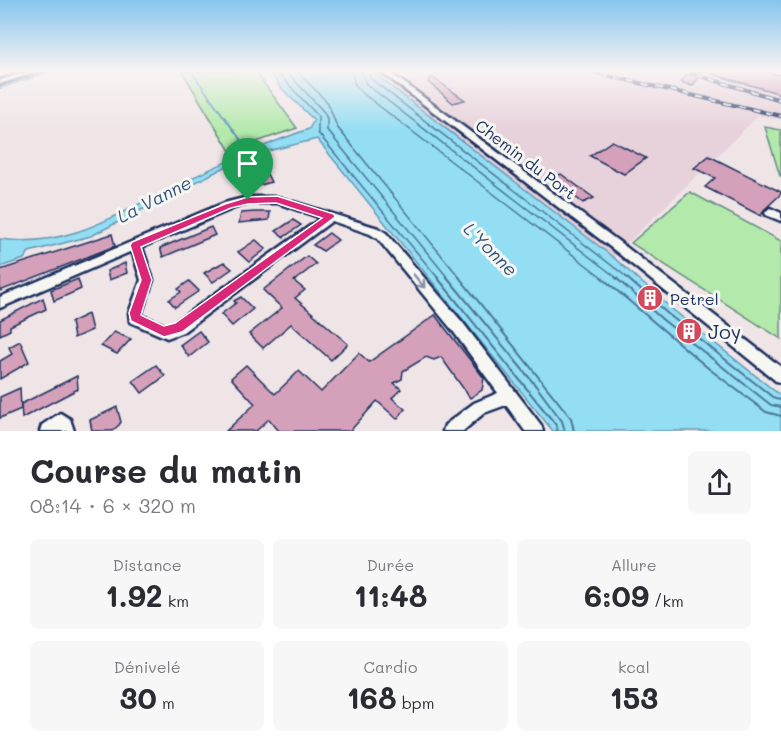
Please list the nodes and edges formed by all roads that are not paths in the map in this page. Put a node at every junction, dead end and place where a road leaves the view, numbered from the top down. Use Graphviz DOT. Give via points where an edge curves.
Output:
graph roads {
  1 [pos="410,91"];
  2 [pos="770,212"];
  3 [pos="330,217"];
  4 [pos="781,217"];
  5 [pos="136,245"];
  6 [pos="0,303"];
  7 [pos="781,376"];
  8 [pos="509,396"];
  9 [pos="48,431"];
  10 [pos="66,431"];
  11 [pos="451,431"];
  12 [pos="535,431"];
  1 -- 7 [label="street, Chemin du Port" via="622,250"];
  2 -- 4 [label="street"];
  3 -- 5 [label="street" via="277,200 248,200"];
  3 -- 5 [label="street" via="178,328 167,332 135,318 147,280"];
  3 -- 8 [label="street, one-way" via="382,236"];
  5 -- 6 [label="street"];
  8 -- 11 [label="street" via="479,408"];
  8 -- 12 [label="street"];
  9 -- 10 [label="street" via="60,421"];
}
